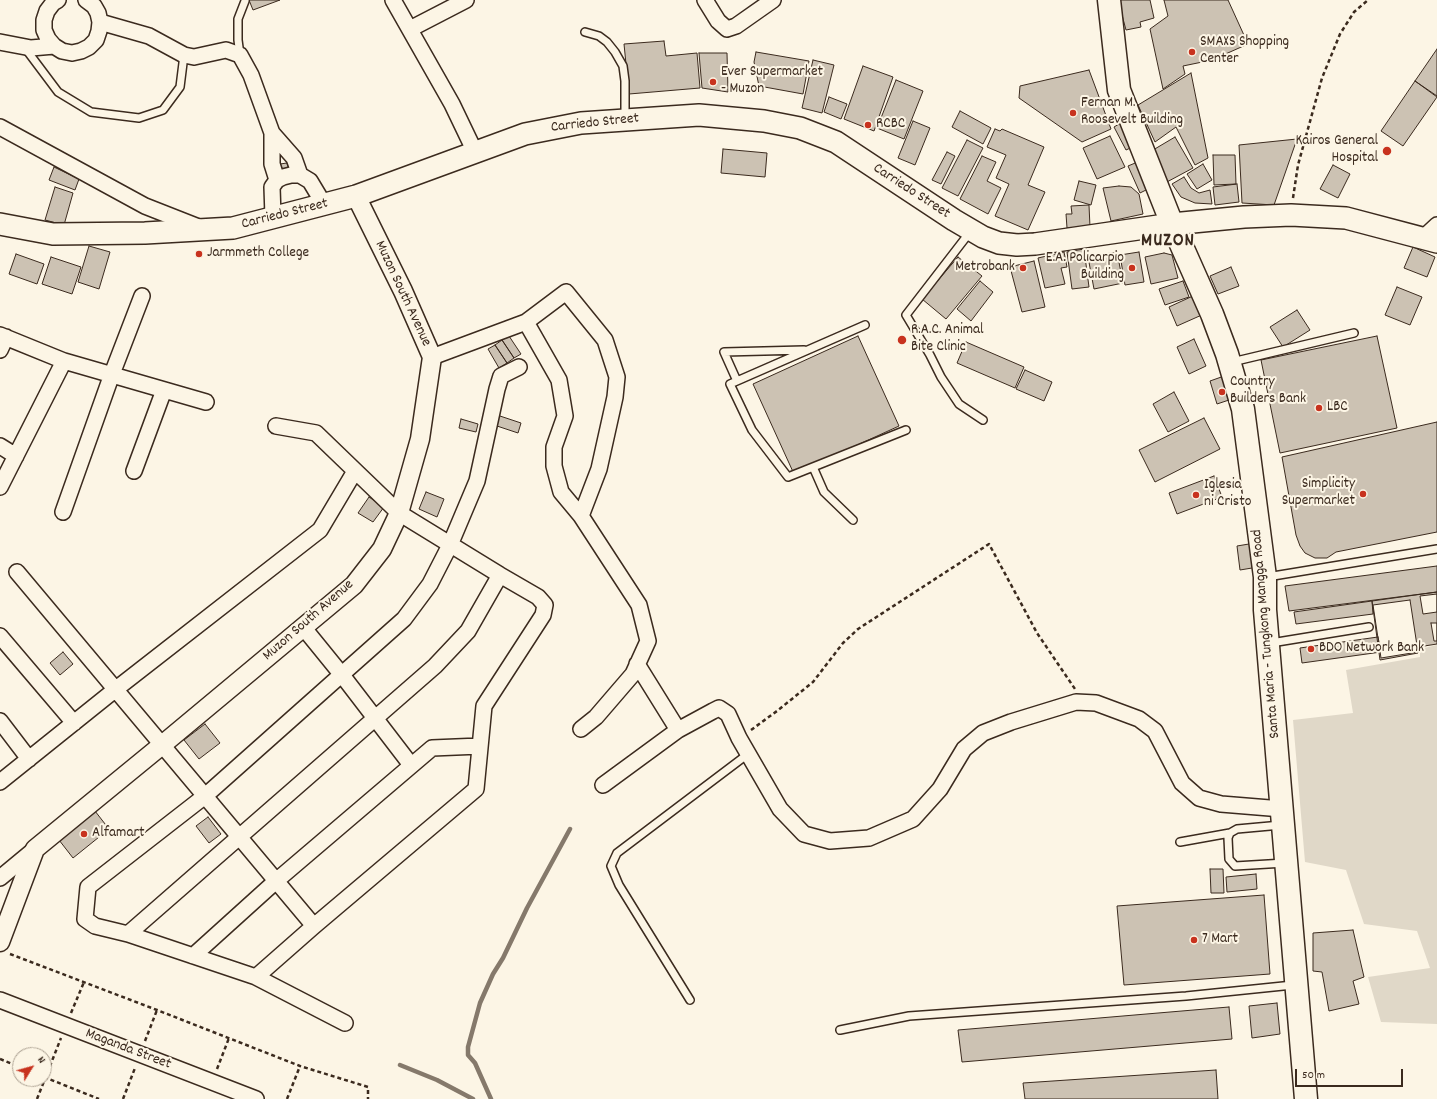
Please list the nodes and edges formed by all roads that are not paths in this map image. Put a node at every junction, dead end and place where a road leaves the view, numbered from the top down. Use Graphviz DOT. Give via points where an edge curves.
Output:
graph roads {
  1 [pos="58,0"];
  2 [pos="86,0"];
  3 [pos="393,0"];
  4 [pos="466,0"];
  5 [pos="705,0"];
  6 [pos="773,0"];
  7 [pos="1109,0"];
  8 [pos="245,1"];
  9 [pos="100,22"];
  10 [pos="410,29"];
  11 [pos="585,32"];
  12 [pos="0,42"];
  13 [pos="54,46"];
  14 [pos="25,47"];
  15 [pos="184,55"];
  16 [pos="240,55"];
  17 [pos="625,120"];
  18 [pos="0,128"];
  19 [pos="272,133"];
  20 [pos="475,152"];
  21 [pos="300,175"];
  22 [pos="277,180"];
  23 [pos="356,196"];
  24 [pos="320,206"];
  25 [pos="273,217"];
  26 [pos="0,224"];
  27 [pos="1172,224"];
  28 [pos="207,230"];
  29 [pos="971,231"];
  30 [pos="1432,235"];
  31 [pos="142,296"];
  32 [pos="526,322"];
  33 [pos="864,325"];
  34 [pos="1354,333"];
  35 [pos="2,341"];
  36 [pos="808,350"];
  37 [pos="432,358"];
  38 [pos="64,361"];
  39 [pos="1229,363"];
  40 [pos="519,367"];
  41 [pos="112,374"];
  42 [pos="737,381"];
  43 [pos="164,390"];
  44 [pos="206,402"];
  45 [pos="983,420"];
  46 [pos="276,426"];
  47 [pos="906,430"];
  48 [pos="0,446"];
  49 [pos="16,456"];
  50 [pos="813,467"];
  51 [pos="134,471"];
  52 [pos="355,471"];
  53 [pos="0,487"];
  54 [pos="63,512"];
  55 [pos="399,513"];
  56 [pos="581,516"];
  57 [pos="853,520"];
  58 [pos="450,545"];
  59 [pos="1437,549"];
  60 [pos="17,572"];
  61 [pos="500,575"];
  62 [pos="1264,577"];
  63 [pos="303,627"];
  64 [pos="1369,627"];
  65 [pos="0,636"];
  66 [pos="1268,644"];
  67 [pos="638,664"];
  68 [pos="342,675"];
  69 [pos="116,689"];
  70 [pos="375,719"];
  71 [pos="0,722"];
  72 [pos="74,723"];
  73 [pos="581,729"];
  74 [pos="678,730"];
  75 [pos="162,745"];
  76 [pos="480,746"];
  77 [pos="748,754"];
  78 [pos="29,759"];
  79 [pos="411,765"];
  80 [pos="0,782"];
  81 [pos="603,785"];
  82 [pos="205,796"];
  83 [pos="1283,817"];
  84 [pos="1230,833"];
  85 [pos="238,837"];
  86 [pos="1180,842"];
  87 [pos="34,849"];
  88 [pos="1287,863"];
  89 [pos="0,878"];
  90 [pos="276,881"];
  91 [pos="314,926"];
  92 [pos="128,934"];
  93 [pos="4,947"];
  94 [pos="193,956"];
  95 [pos="256,977"];
  96 [pos="1297,984"];
  97 [pos="0,1000"];
  98 [pos="690,1000"];
  99 [pos="345,1023"];
  100 [pos="840,1030"];
  101 [pos="256,1099"];
  102 [pos="1306,1099"];
  1 -- 13 [label="street" via="47,11 44,20 44,30"];
  2 -- 9 [label="street" via="94,6"];
  3 -- 10 [label="street"];
  4 -- 10 [label="street"];
  5 -- 6 [label="street" via="718,21 727,29 736,26"];
  7 -- 27 [label="main road, Santa Maria - Tungkong Mangga Road" via="1119,90"];
  8 -- 16 [label="lane" via="238,19"];
  9 -- 13 [label="street" via="96,40 89,47 72,53"];
  9 -- 15 [label="street" via="149,36"];
  10 -- 20 [label="street" via="452,104"];
  11 -- 17 [label="lane" via="599,36 607,42 623,66"];
  12 -- 14 [label="street"];
  13 -- 14 [label="street"];
  14 -- 15 [label="lane" via="58,92 91,112 138,118 163,110 180,87"];
  15 -- 16 [label="street" via="194,57 226,50"];
  16 -- 19 [label="street" via="251,75"];
  17 -- 20 [label="main road, Carriedo Street" via="581,123 525,134"];
  17 -- 29 [label="main road, Carriedo Street" via="699,115 764,121 800,128 836,142"];
  18 -- 28 [label="street" via="144,206"];
  19 -- 21 [label="street" via="294,158"];
  19 -- 22 [label="street" via="272,164"];
  20 -- 23 [label="main road, Carriedo Street"];
  21 -- 22 [label="street"];
  21 -- 24 [label="street" via="310,181 319,196"];
  22 -- 25 [label="street" via="272,187"];
  23 -- 24 [label="main road, Carriedo Street"];
  23 -- 37 [label="street, Muzon South Avenue" via="403,290"];
  24 -- 25 [label="main road, Carriedo Street"];
  25 -- 28 [label="main road, Carriedo Street" via="233,228"];
  26 -- 28 [label="main road, Carriedo Street" via="53,234"];
  27 -- 29 [label="main road, Carriedo Street" via="1017,245 999,243"];
  27 -- 30 [label="main road, Carriedo Street" via="1291,215 1346,218"];
  27 -- 39 [label="main road, Santa Maria - Tungkong Mangga Road" via="1212,314"];
  29 -- 45 [label="lane" via="906,315 959,404"];
  31 -- 41 [label="street"];
  32 -- 37 [label="street"];
  32 -- 56 [label="street" via="559,380 565,416 554,447 554,466 561,492"];
  32 -- 56 [label="street" via="566,292 605,340 618,377 598,469"];
  33 -- 36 [label="lane"];
  34 -- 39 [label="lane"];
  35 -- 38 [label="street"];
  36 -- 42 [label="lane"];
  36 -- 42 [label="lane" via="724,352"];
  37 -- 55 [label="street, Muzon South Avenue" via="420,439"];
  38 -- 41 [label="street"];
  38 -- 49 [label="street"];
  39 -- 62 [label="main road, Santa Maria - Tungkong Mangga Road" via="1243,408"];
  40 -- 58 [label="street" via="501,376 477,481"];
  41 -- 43 [label="street"];
  41 -- 54 [label="street"];
  42 -- 50 [label="lane" via="730,384 752,430 788,477"];
  43 -- 44 [label="street"];
  43 -- 51 [label="street"];
  46 -- 52 [label="street" via="316,433"];
  47 -- 50 [label="lane"];
  48 -- 49 [label="street"];
  49 -- 53 [label="street"];
  50 -- 57 [label="lane" via="824,492"];
  52 -- 55 [label="street"];
  52 -- 69 [label="street" via="320,530"];
  55 -- 58 [label="street"];
  55 -- 63 [label="street, Muzon South Avenue" via="382,549 354,585"];
  56 -- 67 [label="street" via="638,605 648,641"];
  58 -- 61 [label="street"];
  58 -- 68 [label="street" via="430,584 404,619"];
  59 -- 62 [label="lane"];
  60 -- 69 [label="street"];
  61 -- 70 [label="street" via="468,631 435,666"];
  61 -- 76 [label="street" via="538,597 545,605 543,615 484,706"];
  62 -- 66 [label="main road, Santa Maria - Tungkong Mangga Road"];
  63 -- 68 [label="street"];
  63 -- 75 [label="street, Muzon South Avenue"];
  64 -- 66 [label="lane"];
  65 -- 72 [label="street"];
  66 -- 83 [label="main road, Santa Maria - Tungkong Mangga Road"];
  67 -- 73 [label="street" via="633,674 596,718"];
  67 -- 74 [label="street"];
  68 -- 70 [label="street"];
  68 -- 82 [label="street"];
  69 -- 72 [label="street"];
  69 -- 75 [label="street"];
  70 -- 79 [label="street"];
  70 -- 85 [label="street"];
  71 -- 78 [label="street"];
  72 -- 78 [label="street"];
  74 -- 77 [label="street" via="719,708 728,714"];
  74 -- 81 [label="street"];
  75 -- 82 [label="street"];
  75 -- 87 [label="street, Muzon South Avenue"];
  76 -- 79 [label="street" via="432,748"];
  76 -- 91 [label="street" via="476,789"];
  77 -- 83 [label="street" via="780,809 804,834 830,841 869,838 913,819 940,789 964,749 983,733 1076,702 1096,703 1138,719 1155,731 1182,783 1199,798"];
  77 -- 98 [label="lane" via="617,853 611,866 619,885"];
  78 -- 80 [label="street"];
  79 -- 90 [label="street"];
  82 -- 85 [label="street"];
  82 -- 92 [label="street" via="88,887 86,919 95,926"];
  83 -- 84 [label="lane"];
  83 -- 88 [label="main road, Santa Maria - Tungkong Mangga Road"];
  84 -- 86 [label="lane"];
  84 -- 88 [label="lane" via="1229,859 1235,866"];
  85 -- 90 [label="street"];
  85 -- 92 [label="street"];
  87 -- 89 [label="street"];
  87 -- 93 [label="street"];
  88 -- 96 [label="main road, Santa Maria - Tungkong Mangga Road"];
  90 -- 91 [label="street"];
  90 -- 94 [label="street"];
  91 -- 95 [label="street"];
  92 -- 94 [label="street"];
  94 -- 95 [label="street"];
  95 -- 99 [label="street"];
  96 -- 100 [label="lane" via="1186,996 909,1016"];
  96 -- 102 [label="main road, Santa Maria - Tungkong Mangga Road"];
  97 -- 101 [label="street, Maganda Street"];
}
